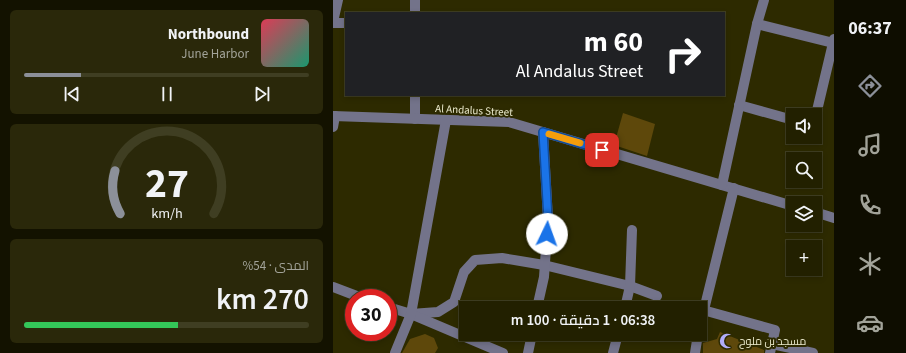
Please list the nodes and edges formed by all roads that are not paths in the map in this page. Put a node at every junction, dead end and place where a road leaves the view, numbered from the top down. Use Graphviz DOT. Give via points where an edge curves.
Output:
graph roads {
  1 [pos="338,0"];
  2 [pos="415,0"];
  3 [pos="764,0"];
  4 [pos="415,12"];
  5 [pos="333,22"];
  6 [pos="345,23"];
  7 [pos="757,24"];
  8 [pos="834,41"];
  9 [pos="415,96"];
  10 [pos="739,105"];
  11 [pos="818,108"];
  12 [pos="334,116"];
  13 [pos="786,118"];
  14 [pos="415,119"];
  15 [pos="446,120"];
  16 [pos="333,127"];
  17 [pos="543,132"];
  18 [pos="721,185"];
  19 [pos="733,188"];
  20 [pos="786,204"];
  21 [pos="822,214"];
  22 [pos="834,218"];
  23 [pos="632,230"];
  24 [pos="544,265"];
  25 [pos="630,286"];
  26 [pos="333,287"];
  27 [pos="345,292"];
  28 [pos="657,296"];
  29 [pos="539,301"];
  30 [pos="627,301"];
  31 [pos="705,301"];
  32 [pos="397,310"];
  33 [pos="707,311"];
  34 [pos="411,314"];
  35 [pos="531,341"];
  36 [pos="616,341"];
  37 [pos="698,341"];
  38 [pos="771,348"];
  39 [pos="395,353"];
  40 [pos="503,353"];
  41 [pos="528,353"];
  42 [pos="613,353"];
  43 [pos="695,353"];
  44 [pos="813,353"];
  1 -- 5 [label="street"];
  2 -- 4 [label="street"];
  3 -- 7 [label="street"];
  5 -- 6 [label="street"];
  7 -- 8 [label="street"];
  7 -- 10 [label="street"];
  8 -- 11 [label="street"];
  9 -- 14 [label="street"];
  10 -- 13 [label="street"];
  10 -- 18 [label="street"];
  12 -- 14 [label="street, Al Andalus Street"];
  12 -- 16 [label="street"];
  14 -- 15 [label="street, Al Andalus Street"];
  15 -- 17 [label="street, Al Andalus Street" via="509,122"];
  15 -- 34 [label="street"];
  17 -- 18 [label="street, Al Andalus Street"];
  17 -- 24 [label="street" via="548,219"];
  18 -- 19 [label="street, Al Andalus Street"];
  19 -- 20 [label="street, Al Andalus Street"];
  19 -- 31 [label="street"];
  21 -- 22 [label="street"];
  23 -- 25 [label="street"];
  24 -- 25 [label="street"];
  24 -- 29 [label="street"];
  24 -- 34 [label="street" via="501,258 475,260 464,272 454,302 438,312"];
  25 -- 28 [label="street"];
  25 -- 30 [label="street"];
  26 -- 27 [label="street"];
  32 -- 34 [label="street"];
  33 -- 38 [label="street" via="775,330"];
  34 -- 39 [label="street"];
  34 -- 40 [label="street"];
  35 -- 41 [label="street"];
  36 -- 42 [label="street"];
  37 -- 43 [label="street"];
  38 -- 44 [label="street"];
}
